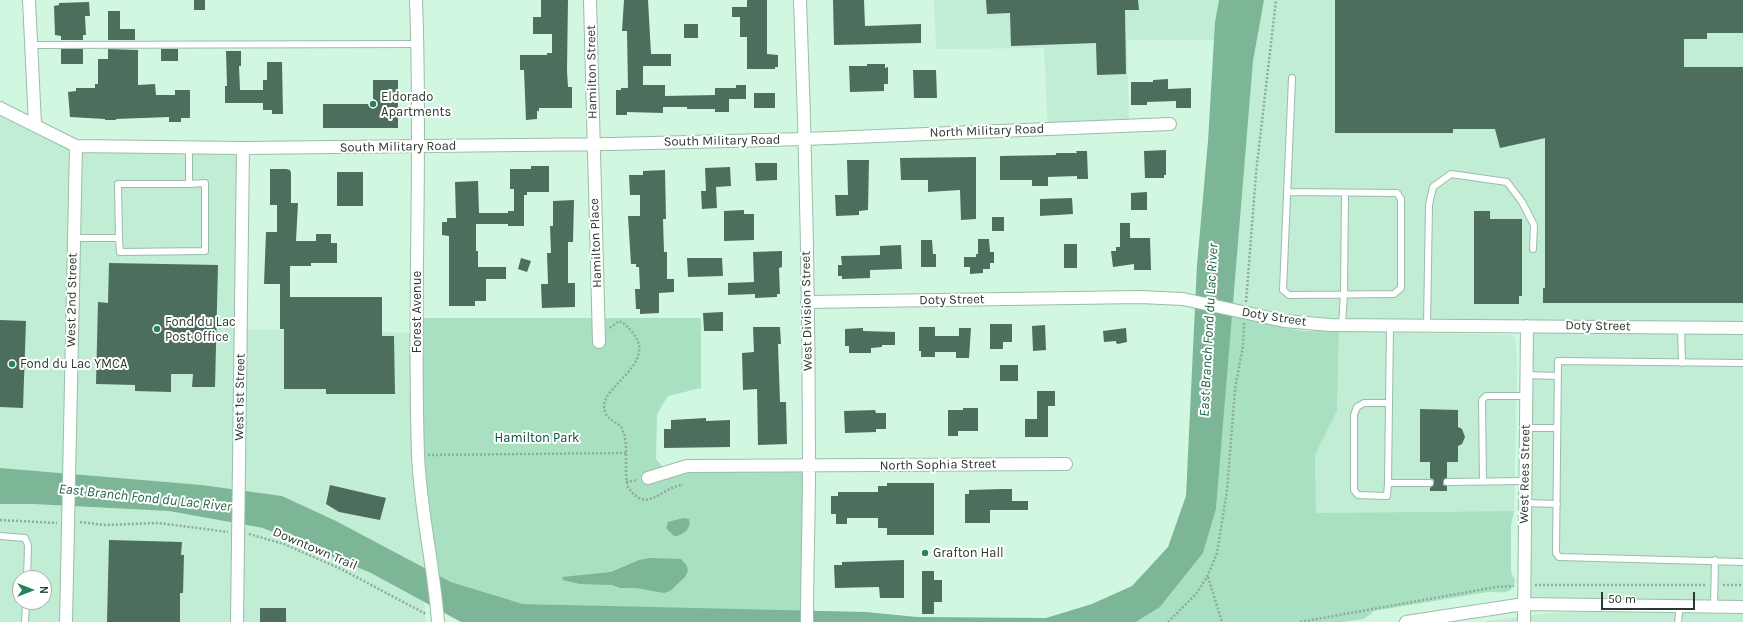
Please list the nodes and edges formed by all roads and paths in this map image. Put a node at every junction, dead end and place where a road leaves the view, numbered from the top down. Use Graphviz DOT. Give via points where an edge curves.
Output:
graph roads {
  1 [pos="29,0"];
  2 [pos="416,0"];
  3 [pos="590,0"];
  4 [pos="800,0"];
  5 [pos="417,44"];
  6 [pos="31,45"];
  7 [pos="1292,78"];
  8 [pos="0,108"];
  9 [pos="34,124"];
  10 [pos="1170,124"];
  11 [pos="805,139"];
  12 [pos="593,144"];
  13 [pos="76,146"];
  14 [pos="418,146"];
  15 [pos="189,148"];
  16 [pos="243,148"];
  17 [pos="188,184"];
  18 [pos="1287,192"];
  19 [pos="1346,192"];
  20 [pos="74,238"];
  21 [pos="119,238"];
  22 [pos="1533,249"];
  23 [pos="1344,294"];
  24 [pos="807,302"];
  25 [pos="1342,325"];
  26 [pos="1390,325"];
  27 [pos="1428,325"];
  28 [pos="1527,326"];
  29 [pos="1681,327"];
  30 [pos="1743,328"];
  31 [pos="599,342"];
  32 [pos="1682,363"];
  33 [pos="1743,363"];
  34 [pos="1526,375"];
  35 [pos="1556,376"];
  36 [pos="1526,396"];
  37 [pos="1389,403"];
  38 [pos="1526,428"];
  39 [pos="1556,428"];
  40 [pos="626,453"];
  41 [pos="418,455"];
  42 [pos="1066,464"];
  43 [pos="809,466"];
  44 [pos="648,478"];
  45 [pos="1526,481"];
  46 [pos="1447,482"];
  47 [pos="1483,482"];
  48 [pos="1388,483"];
  49 [pos="1430,483"];
  50 [pos="683,484"];
  51 [pos="1525,503"];
  52 [pos="1557,504"];
  53 [pos="67,517"];
  54 [pos="0,520"];
  55 [pos="238,530"];
  56 [pos="0,536"];
  57 [pos="1714,560"];
  58 [pos="1743,562"];
  59 [pos="27,570"];
  60 [pos="1207,576"];
  61 [pos="1524,604"];
  62 [pos="1680,606"];
  63 [pos="1714,606"];
  64 [pos="1743,607"];
  65 [pos="26,610"];
  66 [pos="423,613"];
  67 [pos="437,617"];
  68 [pos="25,622"];
  69 [pos="66,622"];
  70 [pos="237,622"];
  71 [pos="807,622"];
  72 [pos="1222,622"];
  73 [pos="1406,622"];
  74 [pos="1524,622"];
  75 [pos="1678,622"];
  1 -- 6 [label="street"];
  2 -- 5 [label="street, Forest Avenue"];
  3 -- 12 [label="street, Hamilton Street"];
  4 -- 11 [label="street, West Division Street"];
  5 -- 6 [label="lane"];
  5 -- 14 [label="street, Forest Avenue"];
  6 -- 9 [label="street"];
  7 -- 18 [label="lane"];
  8 -- 9 [label="street, South Military Road"];
  9 -- 13 [label="street, South Military Road"];
  10 -- 11 [label="street, North Military Road"];
  11 -- 12 [label="street, South Military Road"];
  11 -- 24 [label="street, West Division Street"];
  12 -- 14 [label="street, South Military Road"];
  12 -- 31 [label="street, Hamilton Place"];
  13 -- 15 [label="street, South Military Road"];
  13 -- 20 [label="street, West 2nd Street"];
  14 -- 16 [label="street, South Military Road"];
  14 -- 41 [label="street, Forest Avenue"];
  15 -- 16 [label="street, South Military Road"];
  15 -- 17 [label="lane"];
  16 -- 55 [label="street, West 1st Street"];
  17 -- 21 [label="lane" via="118,184"];
  17 -- 21 [label="lane" via="205,183 205,251 120,252"];
  18 -- 19 [label="lane"];
  18 -- 23 [label="lane" via="1282,290 1289,295"];
  19 -- 23 [label="lane"];
  19 -- 23 [label="lane" via="1398,193 1401,199 1401,288 1394,294"];
  20 -- 21 [label="lane"];
  20 -- 53 [label="street, West 2nd Street"];
  22 -- 27 [label="lane" via="1534,225 1522,202 1507,182 1451,174 1433,187 1428,205"];
  23 -- 25 [label="lane"];
  24 -- 25 [label="street, Doty Street" via="1140,297 1183,299 1284,321"];
  24 -- 43 [label="street, West Division Street"];
  25 -- 26 [label="street, Doty Street"];
  26 -- 27 [label="street, Doty Street"];
  26 -- 37 [label="lane"];
  27 -- 28 [label="street, Doty Street"];
  28 -- 29 [label="street, Doty Street"];
  28 -- 34 [label="street, West Rees Street"];
  29 -- 30 [label="street, Doty Street"];
  29 -- 32 [label="lane"];
  31 -- 40 [label="path" via="612,325 619,321 635,336 639,347 633,366 605,398 606,416 622,428"];
  32 -- 33 [label="lane"];
  32 -- 35 [label="lane" via="1560,360 1557,363"];
  34 -- 35 [label="lane"];
  34 -- 36 [label="street, West Rees Street"];
  35 -- 39 [label="lane"];
  36 -- 38 [label="street, West Rees Street"];
  36 -- 47 [label="lane" via="1486,396 1482,400"];
  37 -- 48 [label="lane"];
  37 -- 48 [label="lane" via="1364,403 1357,407 1354,415 1354,490 1358,495 1387,496"];
  38 -- 39 [label="lane"];
  38 -- 45 [label="street, West Rees Street"];
  39 -- 52 [label="lane"];
  40 -- 41 [label="path"];
  40 -- 50 [label="path" via="628,487 639,498 659,497 675,485"];
  41 -- 67 [label="street, Forest Avenue"];
  42 -- 43 [label="street, North Sophia Street"];
  43 -- 44 [label="street, North Sophia Street" via="687,466"];
  43 -- 71 [label="street, West Division Street"];
  45 -- 47 [label="lane"];
  45 -- 51 [label="street, West Rees Street"];
  46 -- 47 [label="lane"];
  48 -- 49 [label="lane"];
  51 -- 52 [label="lane"];
  51 -- 61 [label="street, West Rees Street"];
  52 -- 57 [label="lane" via="1556,553 1559,557"];
  53 -- 54 [label="path, Downtown Trail"];
  53 -- 55 [label="path, Downtown Trail" via="103,525 158,523"];
  53 -- 69 [label="street, West 2nd Street"];
  55 -- 66 [label="path, Downtown Trail" via="284,544 341,569"];
  55 -- 70 [label="street, West 1st Street"];
  56 -- 59 [label="lane" via="25,538 28,545"];
  57 -- 58 [label="lane"];
  57 -- 63 [label="lane"];
  60 -- 72 [label="path"];
  61 -- 62 [label="street"];
  61 -- 73 [label="street"];
  61 -- 74 [label="street, West Rees Street"];
  62 -- 63 [label="street"];
  62 -- 75 [label="lane"];
  63 -- 64 [label="street"];
  65 -- 68 [label="lane"];
}
